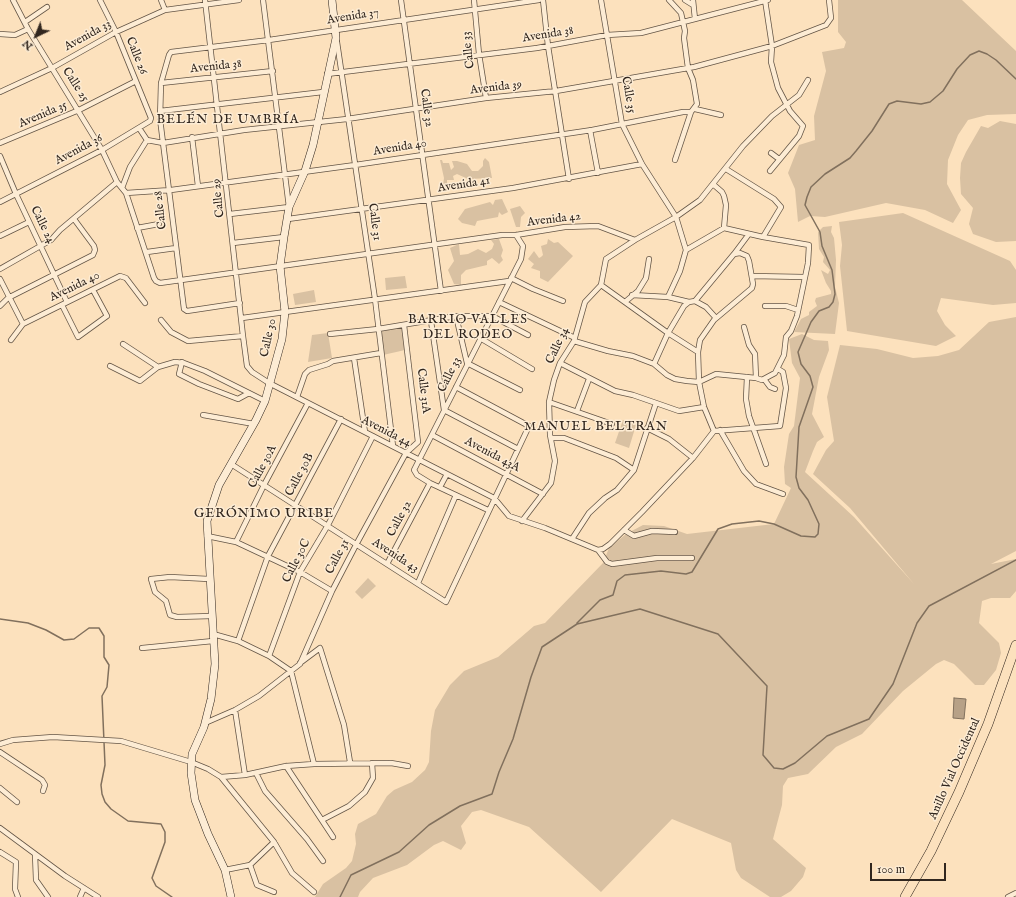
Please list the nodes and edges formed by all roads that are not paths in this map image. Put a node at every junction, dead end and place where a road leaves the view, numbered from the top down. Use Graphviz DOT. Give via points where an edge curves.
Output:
graph roads {
  1 [pos="13,0"];
  2 [pos="100,0"];
  3 [pos="161,0"];
  4 [pos="239,0"];
  5 [pos="263,0"];
  6 [pos="332,0"];
  7 [pos="401,0"];
  8 [pos="474,0"];
  9 [pos="539,0"];
  10 [pos="543,0"];
  11 [pos="601,0"];
  12 [pos="669,0"];
  13 [pos="685,0"];
  14 [pos="766,0"];
  15 [pos="830,0"];
  16 [pos="206,2"];
  17 [pos="693,3"];
  18 [pos="47,7"];
  19 [pos="475,9"];
  20 [pos="165,10"];
  21 [pos="403,19"];
  22 [pos="695,19"];
  23 [pos="25,22"];
  24 [pos="682,22"];
  25 [pos="28,29"];
  26 [pos="335,29"];
  27 [pos="116,32"];
  28 [pos="0,34"];
  29 [pos="607,35"];
  30 [pos="336,38"];
  31 [pos="269,40"];
  32 [pos="548,46"];
  33 [pos="772,46"];
  34 [pos="210,48"];
  35 [pos="171,52"];
  36 [pos="479,54"];
  37 [pos="410,63"];
  38 [pos="52,68"];
  39 [pos="688,68"];
  40 [pos="272,71"];
  41 [pos="341,73"];
  42 [pos="327,74"];
  43 [pos="214,78"];
  44 [pos="808,80"];
  45 [pos="136,81"];
  46 [pos="615,81"];
  47 [pos="162,82"];
  48 [pos="556,91"];
  49 [pos="0,92"];
  50 [pos="323,92"];
  51 [pos="275,97"];
  52 [pos="486,98"];
  53 [pos="218,104"];
  54 [pos="788,105"];
  55 [pos="416,109"];
  56 [pos="79,110"];
  57 [pos="160,111"];
  58 [pos="693,111"];
  59 [pos="721,115"];
  60 [pos="347,119"];
  61 [pos="150,121"];
  62 [pos="318,122"];
  63 [pos="622,124"];
  64 [pos="279,126"];
  65 [pos="139,128"];
  66 [pos="590,130"];
  67 [pos="221,133"];
  68 [pos="562,134"];
  69 [pos="192,137"];
  70 [pos="147,140"];
  71 [pos="0,143"];
  72 [pos="163,143"];
  73 [pos="102,150"];
  74 [pos="771,153"];
  75 [pos="422,155"];
  76 [pos="0,156"];
  77 [pos="779,159"];
  78 [pos="676,160"];
  79 [pos="642,164"];
  80 [pos="355,165"];
  81 [pos="2,168"];
  82 [pos="726,169"];
  83 [pos="305,171"];
  84 [pos="770,171"];
  85 [pos="598,173"];
  86 [pos="285,174"];
  87 [pos="569,179"];
  88 [pos="117,182"];
  89 [pos="227,182"];
  90 [pos="714,185"];
  91 [pos="198,186"];
  92 [pos="122,188"];
  93 [pos="169,190"];
  94 [pos="126,193"];
  95 [pos="16,194"];
  96 [pos="428,200"];
  97 [pos="0,202"];
  98 [pos="289,207"];
  99 [pos="361,209"];
  100 [pos="230,214"];
  101 [pos="676,217"];
  102 [pos="288,219"];
  103 [pos="74,220"];
  104 [pos="29,222"];
  105 [pos="159,224"];
  106 [pos="724,228"];
  107 [pos="138,230"];
  108 [pos="749,234"];
  109 [pos="516,235"];
  110 [pos="0,236"];
  111 [pos="284,237"];
  112 [pos="764,237"];
  113 [pos="635,240"];
  114 [pos="233,243"];
  115 [pos="434,244"];
  116 [pos="41,246"];
  117 [pos="176,248"];
  118 [pos="686,250"];
  119 [pos="146,252"];
  120 [pos="734,254"];
  121 [pos="367,255"];
  122 [pos="649,259"];
  123 [pos="280,266"];
  124 [pos="0,269"];
  125 [pos="236,273"];
  126 [pos="54,275"];
  127 [pos="752,276"];
  128 [pos="804,277"];
  129 [pos="510,279"];
  130 [pos="0,280"];
  131 [pos="179,281"];
  132 [pos="601,285"];
  133 [pos="93,290"];
  134 [pos="441,290"];
  135 [pos="632,296"];
  136 [pos="668,297"];
  137 [pos="8,298"];
  138 [pos="375,299"];
  139 [pos="563,301"];
  140 [pos="695,301"];
  141 [pos="67,302"];
  142 [pos="499,302"];
  143 [pos="625,302"];
  144 [pos="689,302"];
  145 [pos="145,303"];
  146 [pos="240,303"];
  147 [pos="62,305"];
  148 [pos="0,306"];
  149 [pos="765,306"];
  150 [pos="798,310"];
  151 [pos="285,312"];
  152 [pos="456,316"];
  153 [pos="492,316"];
  154 [pos="242,318"];
  155 [pos="716,318"];
  156 [pos="161,320"];
  157 [pos="431,321"];
  158 [pos="23,324"];
  159 [pos="404,325"];
  160 [pos="744,327"];
  161 [pos="378,329"];
  162 [pos="668,333"];
  163 [pos="330,334"];
  164 [pos="528,335"];
  165 [pos="243,336"];
  166 [pos="480,338"];
  167 [pos="574,339"];
  168 [pos="11,340"];
  169 [pos="123,344"];
  170 [pos="698,352"];
  171 [pos="381,353"];
  172 [pos="354,358"];
  173 [pos="182,362"];
  174 [pos="467,363"];
  175 [pos="560,363"];
  176 [pos="654,364"];
  177 [pos="110,366"];
  178 [pos="158,366"];
  179 [pos="532,369"];
  180 [pos="778,369"];
  181 [pos="747,377"];
  182 [pos="756,378"];
  183 [pos="589,379"];
  184 [pos="764,379"];
  185 [pos="699,382"];
  186 [pos="269,383"];
  187 [pos="456,387"];
  188 [pos="775,389"];
  189 [pos="520,390"];
  190 [pos="249,393"];
  191 [pos="297,397"];
  192 [pos="265,401"];
  193 [pos="549,402"];
  194 [pos="308,403"];
  195 [pos="656,403"];
  196 [pos="704,407"];
  197 [pos="444,410"];
  198 [pos="577,411"];
  199 [pos="203,415"];
  200 [pos="341,419"];
  201 [pos="254,424"];
  202 [pos="612,424"];
  203 [pos="647,428"];
  204 [pos="753,428"];
  205 [pos="717,430"];
  206 [pos="365,432"];
  207 [pos="432,435"];
  208 [pos="373,436"];
  209 [pos="550,438"];
  210 [pos="393,446"];
  211 [pos="518,449"];
  212 [pos="406,453"];
  213 [pos="693,458"];
  214 [pos="419,460"];
  215 [pos="231,464"];
  216 [pos="766,464"];
  217 [pos="634,470"];
  218 [pos="447,474"];
  219 [pos="506,474"];
  220 [pos="430,483"];
  221 [pos="264,485"];
  222 [pos="440,487"];
  223 [pos="543,494"];
  224 [pos="783,494"];
  225 [pos="456,495"];
  226 [pos="494,498"];
  227 [pos="295,504"];
  228 [pos="488,510"];
  229 [pos="522,521"];
  230 [pos="328,525"];
  231 [pos="624,530"];
  232 [pos="675,532"];
  233 [pos="207,536"];
  234 [pos="572,539"];
  235 [pos="236,542"];
  236 [pos="357,543"];
  237 [pos="598,550"];
  238 [pos="268,556"];
  239 [pos="692,558"];
  240 [pos="387,564"];
  241 [pos="300,572"];
  242 [pos="209,579"];
  243 [pos="418,583"];
  244 [pos="332,591"];
  245 [pos="212,616"];
  246 [pos="213,638"];
  247 [pos="238,641"];
  248 [pos="1016,645"];
  249 [pos="142,648"];
  250 [pos="269,656"];
  251 [pos="300,664"];
  252 [pos="291,671"];
  253 [pos="235,710"];
  254 [pos="205,723"];
  255 [pos="0,744"];
  256 [pos="0,752"];
  257 [pos="191,762"];
  258 [pos="350,762"];
  259 [pos="372,763"];
  260 [pos="314,764"];
  261 [pos="286,766"];
  262 [pos="408,766"];
  263 [pos="256,773"];
  264 [pos="245,775"];
  265 [pos="221,777"];
  266 [pos="0,788"];
  267 [pos="42,791"];
  268 [pos="17,802"];
  269 [pos="322,820"];
  270 [pos="1,831"];
  271 [pos="333,837"];
  272 [pos="274,842"];
  273 [pos="0,852"];
  274 [pos="36,854"];
  275 [pos="323,861"];
  276 [pos="250,865"];
  277 [pos="225,870"];
  278 [pos="84,888"];
  279 [pos="274,892"];
  280 [pos="314,892"];
  281 [pos="1016,893"];
  282 [pos="18,897"];
  283 [pos="48,897"];
  284 [pos="80,897"];
  285 [pos="98,897"];
  286 [pos="231,897"];
  287 [pos="905,897"];
  288 [pos="1008,897"];
  1 -- 23 [label="street, Calle 25"];
  2 -- 27 [label="street, Calle 26"];
  3 -- 20 [label="street"];
  4 -- 16 [label="street"];
  5 -- 31 [label="street, Calle 30"];
  6 -- 26 [label="main road, Calle 31"];
  7 -- 21 [label="street, Calle 32"];
  8 -- 19 [label="street, Calle 33"];
  9 -- 19 [label="street, Avenida 37"];
  10 -- 32 [label="street"];
  11 -- 29 [label="street, Calle 35"];
  12 -- 24 [label="street" via="681,13"];
  13 -- 17 [label="street"];
  14 -- 22 [label="street, Avenida 38"];
  14 -- 33 [label="street"];
  15 -- 33 [label="street, Avenida 39" via="830,18 826,25"];
  16 -- 20 [label="street"];
  16 -- 34 [label="street, Calle 29"];
  17 -- 22 [label="street"];
  18 -- 23 [label="street"];
  19 -- 21 [label="street, Avenida 37"];
  19 -- 36 [label="street, Calle 33"];
  20 -- 27 [label="street, Avenida 33"];
  21 -- 26 [label="street, Avenida 37"];
  21 -- 37 [label="street, Calle 32"];
  22 -- 24 [label="street, Avenida 38"];
  23 -- 25 [label="street, Calle 25"];
  24 -- 29 [label="street, Avenida 38" via="641,33"];
  24 -- 39 [label="street"];
  25 -- 28 [label="street" via="16,35"];
  25 -- 38 [label="street, Calle 25"];
  26 -- 30 [label="main road, Calle 31"];
  26 -- 31 [label="street, Avenida 37"];
  27 -- 38 [label="street, Avenida 33"];
  27 -- 45 [label="street, Calle 26"];
  29 -- 32 [label="street, Avenida 38"];
  29 -- 46 [label="street, Calle 35"];
  30 -- 41 [label="street, Calle 31"];
  30 -- 42 [label="main road, Calle 30"];
  31 -- 34 [label="street, Avenida 37"];
  31 -- 40 [label="street, Calle 30"];
  32 -- 36 [label="street, Avenida 38"];
  32 -- 48 [label="street"];
  33 -- 39 [label="street, Avenida 39"];
  33 -- 54 [label="street" via="771,62 778,88"];
  34 -- 35 [label="street, Avenida 37"];
  34 -- 43 [label="street, Calle 29"];
  35 -- 47 [label="street, Calle 28"];
  36 -- 37 [label="street, Avenida 38"];
  36 -- 52 [label="street, Calle 33"];
  37 -- 41 [label="street, Avenida 38"];
  37 -- 55 [label="street, Calle 32"];
  38 -- 49 [label="street, Avenida 33"];
  38 -- 56 [label="street, Calle 25"];
  39 -- 46 [label="street, Avenida 39"];
  39 -- 58 [label="street" via="697,104"];
  40 -- 43 [label="street, Avenida 38"];
  40 -- 51 [label="street, Calle 30"];
  41 -- 42 [label="street, Avenida 38"];
  41 -- 60 [label="street, Calle 31"];
  42 -- 50 [label="main road, Calle 30"];
  43 -- 47 [label="street, Avenida 38"];
  43 -- 53 [label="street, Calle 29"];
  44 -- 54 [label="street" via="799,96"];
  45 -- 56 [label="street, Avenida 35"];
  45 -- 61 [label="street, Calle 26"];
  46 -- 48 [label="street, Avenida 39"];
  46 -- 63 [label="street, Calle 35"];
  47 -- 57 [label="street, Calle 28"];
  48 -- 52 [label="street, Avenida 39"];
  48 -- 68 [label="street"];
  50 -- 51 [label="street"];
  50 -- 62 [label="main road, Calle 30"];
  51 -- 53 [label="street"];
  51 -- 64 [label="street, Calle 30"];
  52 -- 55 [label="street, Avenida 39"];
  53 -- 57 [label="street"];
  53 -- 67 [label="street, Calle 29"];
  54 -- 77 [label="street" via="803,126 799,136"];
  54 -- 82 [label="street" via="772,116 743,146"];
  55 -- 60 [label="street, Avenida 39"];
  55 -- 75 [label="street, Calle 32"];
  56 -- 71 [label="street, Avenida 35"];
  56 -- 73 [label="street, Calle 25"];
  57 -- 72 [label="street, Calle 28"];
  58 -- 59 [label="street, Avenida 40"];
  58 -- 63 [label="street, Avenida 40"];
  58 -- 78 [label="street"];
  60 -- 62 [label="street, Avenida 39"];
  60 -- 80 [label="street, Calle 31"];
  61 -- 65 [label="street, Avenida 36"];
  62 -- 64 [label="street, Avenida 39"];
  62 -- 83 [label="main road, Calle 30"];
  63 -- 66 [label="street, Avenida 40"];
  63 -- 79 [label="street, Calle 35"];
  64 -- 67 [label="street, Avenida 39"];
  64 -- 86 [label="street, Calle 30"];
  65 -- 70 [label="street"];
  65 -- 73 [label="street, Avenida 36"];
  66 -- 68 [label="street, Avenida 40"];
  66 -- 85 [label="street"];
  67 -- 69 [label="street, Avenida 39"];
  67 -- 89 [label="street, Calle 29"];
  68 -- 75 [label="street, Avenida 40"];
  68 -- 87 [label="street"];
  69 -- 72 [label="street, Avenida 39"];
  69 -- 91 [label="street"];
  70 -- 72 [label="street"];
  70 -- 92 [label="street" via="130,167"];
  72 -- 93 [label="street, Calle 28"];
  73 -- 88 [label="street, Calle 25"];
  73 -- 95 [label="street, Avenida 36"];
  74 -- 77 [label="street"];
  75 -- 80 [label="street, Avenida 40"];
  75 -- 96 [label="street, Calle 32"];
  76 -- 81 [label="street, Calle 24"];
  77 -- 84 [label="street"];
  79 -- 85 [label="street, Avenida 41"];
  79 -- 101 [label="street, Calle 35"];
  80 -- 83 [label="street, Avenida 40"];
  80 -- 99 [label="street, Calle 31"];
  81 -- 95 [label="street, Calle 24"];
  82 -- 90 [label="street"];
  82 -- 112 [label="street" via="774,199 781,207"];
  83 -- 86 [label="street, Avenida 40"];
  83 -- 98 [label="main road, Calle 30"];
  85 -- 87 [label="street, Avenida 41"];
  86 -- 89 [label="street, Avenida 40"];
  86 -- 98 [label="street, Calle 30"];
  87 -- 96 [label="street, Avenida 41"];
  88 -- 92 [label="street"];
  88 -- 103 [label="street"];
  89 -- 91 [label="street, Avenida 40"];
  89 -- 100 [label="street, Calle 29"];
  90 -- 101 [label="street" via="700,200"];
  90 -- 106 [label="street" via="724,196"];
  91 -- 93 [label="street, Avenida 40"];
  92 -- 94 [label="street"];
  93 -- 94 [label="street, Avenida 40"];
  93 -- 117 [label="street, Calle 28"];
  94 -- 107 [label="street"];
  95 -- 97 [label="street, Avenida 36"];
  95 -- 104 [label="street, Calle 24"];
  96 -- 99 [label="street, Avenida 41"];
  96 -- 115 [label="street, Calle 32"];
  98 -- 100 [label="street"];
  98 -- 102 [label="main road, Calle 30"];
  99 -- 102 [label="street, Avenida 41"];
  99 -- 121 [label="street, Calle 31"];
  100 -- 114 [label="street, Calle 29"];
  101 -- 113 [label="street"];
  101 -- 118 [label="street, Calle 35"];
  102 -- 111 [label="main road, Calle 30"];
  103 -- 116 [label="street"];
  103 -- 126 [label="street" via="94,246 95,252"];
  104 -- 110 [label="street"];
  104 -- 116 [label="street, Calle 24"];
  105 -- 107 [label="street"];
  106 -- 108 [label="street"];
  106 -- 118 [label="street"];
  107 -- 119 [label="street"];
  108 -- 112 [label="street"];
  108 -- 120 [label="street"];
  109 -- 113 [label="street, Avenida 42" via="565,227 598,226"];
  109 -- 115 [label="street, Avenida 42"];
  109 -- 129 [label="street, Calle 33" via="522,242 523,249 521,259"];
  111 -- 114 [label="street"];
  111 -- 123 [label="main road, Calle 30"];
  112 -- 128 [label="street" via="809,245"];
  113 -- 132 [label="street" via="606,259"];
  114 -- 125 [label="street, Calle 29"];
  115 -- 121 [label="street, Avenida 42"];
  115 -- 134 [label="street, Calle 32"];
  116 -- 124 [label="street"];
  116 -- 126 [label="street, Calle 24"];
  117 -- 119 [label="street"];
  117 -- 131 [label="street, Calle 28"];
  118 -- 136 [label="street"];
  119 -- 131 [label="street" via="154,278 160,282"];
  120 -- 127 [label="street" via="747,256"];
  120 -- 140 [label="street"];
  121 -- 123 [label="street, Avenida 42"];
  121 -- 138 [label="street, Calle 31"];
  122 -- 135 [label="street" via="646,278"];
  123 -- 125 [label="street"];
  123 -- 151 [label="main road, Calle 30"];
  125 -- 131 [label="street"];
  125 -- 146 [label="street, Calle 29"];
  126 -- 137 [label="street"];
  126 -- 141 [label="street, Calle 24"];
  127 -- 128 [label="street"];
  127 -- 155 [label="street" via="752,288"];
  128 -- 150 [label="street"];
  129 -- 134 [label="street"];
  129 -- 139 [label="street"];
  129 -- 142 [label="street, Calle 33"];
  130 -- 137 [label="street"];
  131 -- 146 [label="street, Calle 28" via="184,309 187,311"];
  132 -- 143 [label="street"];
  132 -- 167 [label="street, Calle 34" via="585,302"];
  133 -- 141 [label="street, Avenida 40"];
  133 -- 145 [label="street, Avenida 40" via="124,276"];
  133 -- 147 [label="street" via="106,316 78,337"];
  134 -- 138 [label="street"];
  135 -- 136 [label="street"];
  135 -- 143 [label="street"];
  136 -- 144 [label="street"];
  137 -- 148 [label="street"];
  137 -- 158 [label="street"];
  138 -- 151 [label="street"];
  138 -- 161 [label="street, Calle 31"];
  140 -- 144 [label="street"];
  140 -- 155 [label="street" via="706,307"];
  141 -- 147 [label="street, Avenida 40"];
  142 -- 153 [label="street, Calle 33"];
  142 -- 167 [label="street"];
  143 -- 162 [label="street"];
  144 -- 162 [label="street"];
  146 -- 154 [label="street, Calle 29"];
  147 -- 158 [label="street, Avenida 40"];
  149 -- 150 [label="street" via="786,306"];
  150 -- 180 [label="street" via="795,323 786,337 784,354"];
  151 -- 154 [label="street"];
  151 -- 186 [label="main road, Calle 30" via="282,339"];
  152 -- 153 [label="street"];
  152 -- 157 [label="street"];
  152 -- 174 [label="street"];
  153 -- 164 [label="street"];
  153 -- 166 [label="street, Calle 33"];
  154 -- 165 [label="street, Calle 29"];
  155 -- 170 [label="street" via="700,340"];
  156 -- 165 [label="street" via="171,332 188,342"];
  157 -- 159 [label="street"];
  157 -- 197 [label="street"];
  158 -- 168 [label="street, Avenida 40"];
  159 -- 161 [label="street"];
  159 -- 212 [label="street, Calle 31A" via="418,442"];
  160 -- 182 [label="street" via="749,345 755,354"];
  161 -- 163 [label="street"];
  161 -- 171 [label="street, Calle 31"];
  162 -- 170 [label="street"];
  162 -- 176 [label="street"];
  165 -- 186 [label="street, Calle 29" via="247,366"];
  166 -- 174 [label="street, Calle 33"];
  166 -- 179 [label="street"];
  167 -- 175 [label="street, Calle 34"];
  167 -- 176 [label="street"];
  169 -- 178 [label="street"];
  170 -- 185 [label="street"];
  171 -- 172 [label="street"];
  171 -- 210 [label="street, Calle 31"];
  172 -- 191 [label="street" via="333,361 309,370 305,374"];
  172 -- 206 [label="street"];
  173 -- 178 [label="street"];
  173 -- 190 [label="street"];
  173 -- 190 [label="street" via="179,374 199,384 238,399"];
  174 -- 187 [label="street, Calle 33"];
  174 -- 189 [label="street"];
  175 -- 183 [label="street"];
  175 -- 193 [label="street, Calle 34"];
  176 -- 185 [label="street" via="675,379"];
  177 -- 178 [label="street" via="140,381"];
  180 -- 184 [label="street"];
  180 -- 204 [label="street" via="783,372 786,388 782,424 778,427"];
  181 -- 182 [label="street"];
  181 -- 185 [label="street" via="716,374"];
  181 -- 204 [label="street" via="746,399"];
  182 -- 184 [label="street"];
  183 -- 195 [label="street" via="615,391"];
  183 -- 198 [label="street"];
  184 -- 188 [label="street" via="770,388"];
  185 -- 196 [label="street"];
  186 -- 191 [label="street, Avenida 44"];
  186 -- 192 [label="main road, Calle 30"];
  187 -- 197 [label="street, Calle 33"];
  187 -- 211 [label="street" via="529,426"];
  190 -- 192 [label="street"];
  191 -- 194 [label="street, Avenida 44"];
  192 -- 201 [label="main road, Calle 30"];
  193 -- 198 [label="street"];
  193 -- 209 [label="street, Calle 34"];
  194 -- 200 [label="street, Avenida 44"];
  194 -- 221 [label="street, Calle 30A"];
  195 -- 196 [label="street" via="679,410"];
  195 -- 203 [label="street"];
  196 -- 205 [label="street"];
  197 -- 207 [label="street, Calle 33"];
  197 -- 211 [label="street"];
  198 -- 202 [label="street"];
  199 -- 201 [label="street"];
  200 -- 206 [label="street, Avenida 44"];
  200 -- 227 [label="street, Calle 30B"];
  201 -- 215 [label="main road, Calle 30"];
  203 -- 213 [label="street" via="669,439"];
  203 -- 217 [label="street"];
  204 -- 205 [label="street"];
  204 -- 216 [label="street"];
  205 -- 213 [label="street"];
  205 -- 224 [label="street" via="744,471 756,484"];
  206 -- 208 [label="street, Avenida 44"];
  207 -- 214 [label="street, Calle 33"];
  207 -- 219 [label="street, Avenida 43A"];
  208 -- 210 [label="street, Avenida 44"];
  208 -- 230 [label="street, Calle 30C"];
  209 -- 217 [label="street" via="564,438 616,458"];
  209 -- 223 [label="street, Calle 34" via="555,461 551,483"];
  210 -- 212 [label="street, Avenida 44"];
  211 -- 219 [label="street"];
  212 -- 214 [label="street, Avenida 44"];
  212 -- 236 [label="street, Calle 31"];
  213 -- 231 [label="street"];
  214 -- 218 [label="street, Avenida 44"];
  214 -- 220 [label="street" via="415,473"];
  215 -- 221 [label="street, Avenida 43"];
  215 -- 233 [label="main road, Calle 30" via="212,504 207,521"];
  217 -- 234 [label="street" via="617,490 589,513"];
  218 -- 222 [label="street"];
  218 -- 226 [label="street, Avenida 44"];
  219 -- 223 [label="street, Avenida 43A"];
  219 -- 226 [label="street"];
  220 -- 222 [label="street"];
  220 -- 240 [label="street, Calle 32"];
  221 -- 227 [label="street, Avenida 43"];
  221 -- 235 [label="street, Calle 30A"];
  222 -- 225 [label="street"];
  223 -- 229 [label="street, Calle 34"];
  225 -- 228 [label="street"];
  225 -- 243 [label="street"];
  226 -- 228 [label="street"];
  226 -- 229 [label="street" via="509,516"];
  227 -- 230 [label="street, Avenida 43"];
  227 -- 238 [label="street, Calle 30B"];
  228 -- 243 [label="street, Avenida 43" via="446,602"];
  229 -- 234 [label="street"];
  230 -- 236 [label="street, Avenida 43"];
  230 -- 241 [label="street, Calle 30C"];
  231 -- 232 [label="street" via="634,536 652,531"];
  231 -- 237 [label="street" via="607,547"];
  233 -- 235 [label="street"];
  233 -- 242 [label="main road, Calle 30"];
  234 -- 237 [label="street"];
  235 -- 238 [label="street"];
  236 -- 240 [label="street, Avenida 43"];
  236 -- 244 [label="street, Calle 31"];
  237 -- 239 [label="street" via="607,562 612,564 657,558"];
  238 -- 241 [label="street"];
  238 -- 247 [label="street, Calle 30B"];
  240 -- 243 [label="street, Avenida 43"];
  241 -- 244 [label="street"];
  241 -- 250 [label="street, Calle 30C"];
  242 -- 245 [label="main road, Calle 30"];
  242 -- 245 [label="street" via="151,579 155,592 166,601 170,615"];
  244 -- 251 [label="street, Calle 31"];
  245 -- 246 [label="main road, Calle 30"];
  246 -- 247 [label="street"];
  246 -- 249 [label="street"];
  246 -- 254 [label="main road, Calle 30" via="211,699"];
  247 -- 250 [label="street"];
  248 -- 287 [label="highway, Anillo Vial Occidental" via="960,792"];
  250 -- 252 [label="street"];
  251 -- 252 [label="street, Calle 31"];
  251 -- 258 [label="street" via="320,648 344,725"];
  252 -- 253 [label="street, Calle 31" via="259,696"];
  252 -- 260 [label="street"];
  253 -- 254 [label="street, Calle 31"];
  253 -- 264 [label="street"];
  254 -- 257 [label="main road, Calle 30"];
  255 -- 257 [label="street" via="13,740 53,736 95,738 125,742"];
  256 -- 267 [label="street" via="42,780 45,785"];
  257 -- 265 [label="street"];
  257 -- 277 [label="main road" via="195,800"];
  258 -- 259 [label="street"];
  258 -- 260 [label="street"];
  259 -- 262 [label="street"];
  259 -- 269 [label="street" via="373,778 365,792 349,806"];
  260 -- 261 [label="street"];
  261 -- 263 [label="street"];
  261 -- 269 [label="street"];
  263 -- 264 [label="street"];
  263 -- 275 [label="street" via="265,791"];
  264 -- 265 [label="street"];
  265 -- 272 [label="street"];
  266 -- 268 [label="street"];
  269 -- 271 [label="street"];
  270 -- 274 [label="street"];
  272 -- 276 [label="street"];
  272 -- 280 [label="street" via="292,873"];
  273 -- 282 [label="street" via="16,862"];
  274 -- 278 [label="street"];
  274 -- 283 [label="street" via="36,880"];
  276 -- 277 [label="street"];
  276 -- 279 [label="street" via="258,885"];
  277 -- 286 [label="main road"];
  278 -- 284 [label="street"];
  278 -- 285 [label="street"];
  281 -- 288 [label="street"];
}
